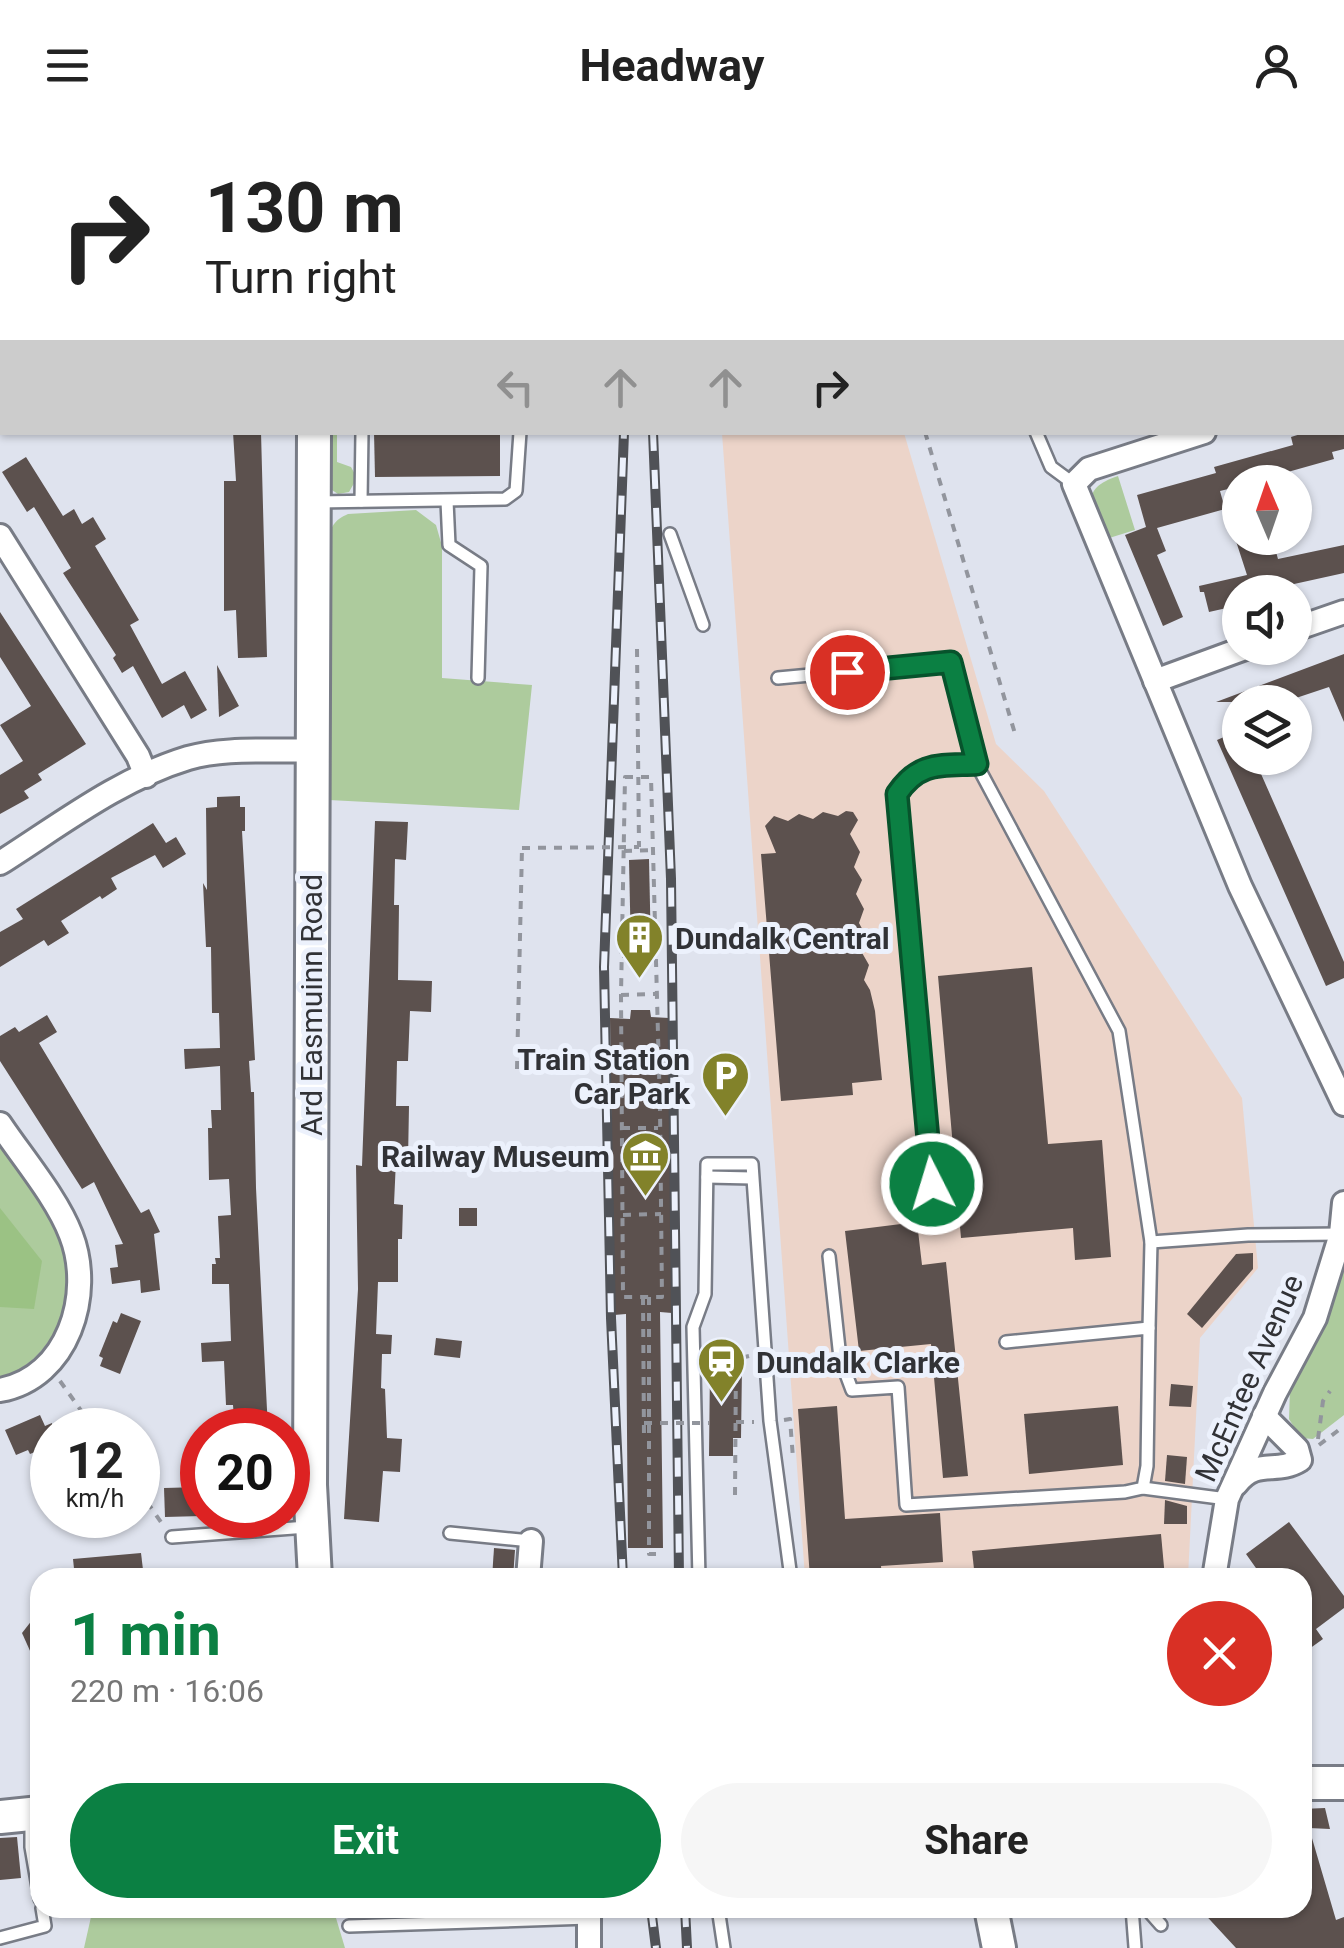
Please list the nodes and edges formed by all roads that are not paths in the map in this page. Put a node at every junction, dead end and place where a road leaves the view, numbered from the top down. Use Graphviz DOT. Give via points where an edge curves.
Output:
graph roads {
  1 [pos="314,435"];
  2 [pos="362,435"];
  3 [pos="520,435"];
  4 [pos="1037,435"];
  5 [pos="1195,435"];
  6 [pos="1074,484"];
  7 [pos="362,501"];
  8 [pos="447,501"];
  9 [pos="314,502"];
  10 [pos="670,534"];
  11 [pos="0,536"];
  12 [pos="1344,612"];
  13 [pos="1312,623"];
  14 [pos="703,625"];
  15 [pos="1222,656"];
  16 [pos="478,678"];
  17 [pos="778,678"];
  18 [pos="1155,681"];
  19 [pos="311,750"];
  20 [pos="977,764"];
  21 [pos="146,776"];
  22 [pos="0,863"];
  23 [pos="1344,1104"];
  24 [pos="0,1124"];
  25 [pos="932,1184"];
  26 [pos="1344,1203"];
  27 [pos="1341,1234"];
  28 [pos="1151,1242"];
  29 [pos="829,1256"];
  30 [pos="1149,1328"];
  31 [pos="1006,1342"];
  32 [pos="0,1390"];
  33 [pos="1264,1416"];
  34 [pos="1143,1488"];
  35 [pos="1230,1492"];
  36 [pos="312,1527"];
  37 [pos="450,1533"];
  38 [pos="172,1537"];
  39 [pos="531,1541"];
  40 [pos="314,1568"];
  41 [pos="529,1568"];
  42 [pos="699,1568"];
  43 [pos="790,1568"];
  44 [pos="1216,1568"];
  45 [pos="1312,1783"];
  46 [pos="1344,1783"];
  47 [pos="24,1815"];
  48 [pos="30,1843"];
  49 [pos="44,1918"];
  50 [pos="486,1918"];
  51 [pos="589,1918"];
  52 [pos="720,1918"];
  53 [pos="993,1918"];
  54 [pos="1133,1918"];
  55 [pos="1154,1918"];
  56 [pos="349,1926"];
  57 [pos="1161,1926"];
  58 [pos="0,1938"];
  59 [pos="1136,1947"];
  60 [pos="589,1948"];
  61 [pos="724,1948"];
  62 [pos="999,1948"];
  1 -- 9 [label="street, Ard Easmuinn Road"];
  2 -- 7 [label="lane"];
  3 -- 8 [label="lane" via="516,491 505,499"];
  4 -- 6 [label="lane" via="1051,467"];
  5 -- 6 [label="street" via="1089,469"];
  6 -- 18 [label="street"];
  7 -- 8 [label="lane"];
  7 -- 9 [label="lane"];
  8 -- 16 [label="lane" via="449,544 480,566"];
  9 -- 19 [label="street, Ard Easmuinn Road"];
  10 -- 14 [label="lane"];
  11 -- 21 [label="street"];
  12 -- 13 [label="street"];
  15 -- 18 [label="street"];
  17 -- 20 [label="lane" via="951,662"];
  18 -- 23 [label="street" via="1240,886"];
  19 -- 21 [label="street" via="189,758"];
  19 -- 36 [label="street, Ard Easmuinn Road"];
  20 -- 25 [label="lane" via="930,766 915,772 897,794"];
  20 -- 28 [label="lane" via="1120,1031"];
  21 -- 22 [label="street"];
  24 -- 32 [label="street" via="71,1235 79,1272 76,1313 64,1346 41,1372"];
  26 -- 27 [label="street, McEntee Avenue"];
  27 -- 28 [label="lane"];
  27 -- 33 [label="street, McEntee Avenue" via="1315,1318"];
  28 -- 30 [label="lane"];
  29 -- 34 [label="lane" via="840,1358 852,1390 898,1387 906,1505"];
  30 -- 31 [label="lane"];
  30 -- 34 [label="lane"];
  33 -- 35 [label="street, McEntee Avenue"];
  33 -- 35 [label="street" via="1300,1460 1254,1467"];
  34 -- 35 [label="lane"];
  35 -- 44 [label="street, McEntee Avenue"];
  36 -- 38 [label="lane"];
  36 -- 40 [label="street, Ard Easmuinn Road"];
  37 -- 39 [label="lane"];
  39 -- 41 [label="street"];
  42 -- 43 [label="lane" via="693,1326 705,1294 707,1171 752,1171 770,1422"];
  45 -- 46 [label="street"];
  47 -- 48 [label="lane"];
  49 -- 58 [label="lane" via="45,1926"];
  50 -- 56 [label="lane"];
  51 -- 60 [label="street"];
  52 -- 61 [label="lane"];
  53 -- 62 [label="street"];
  54 -- 59 [label="lane"];
  55 -- 57 [label="lane"];
}
